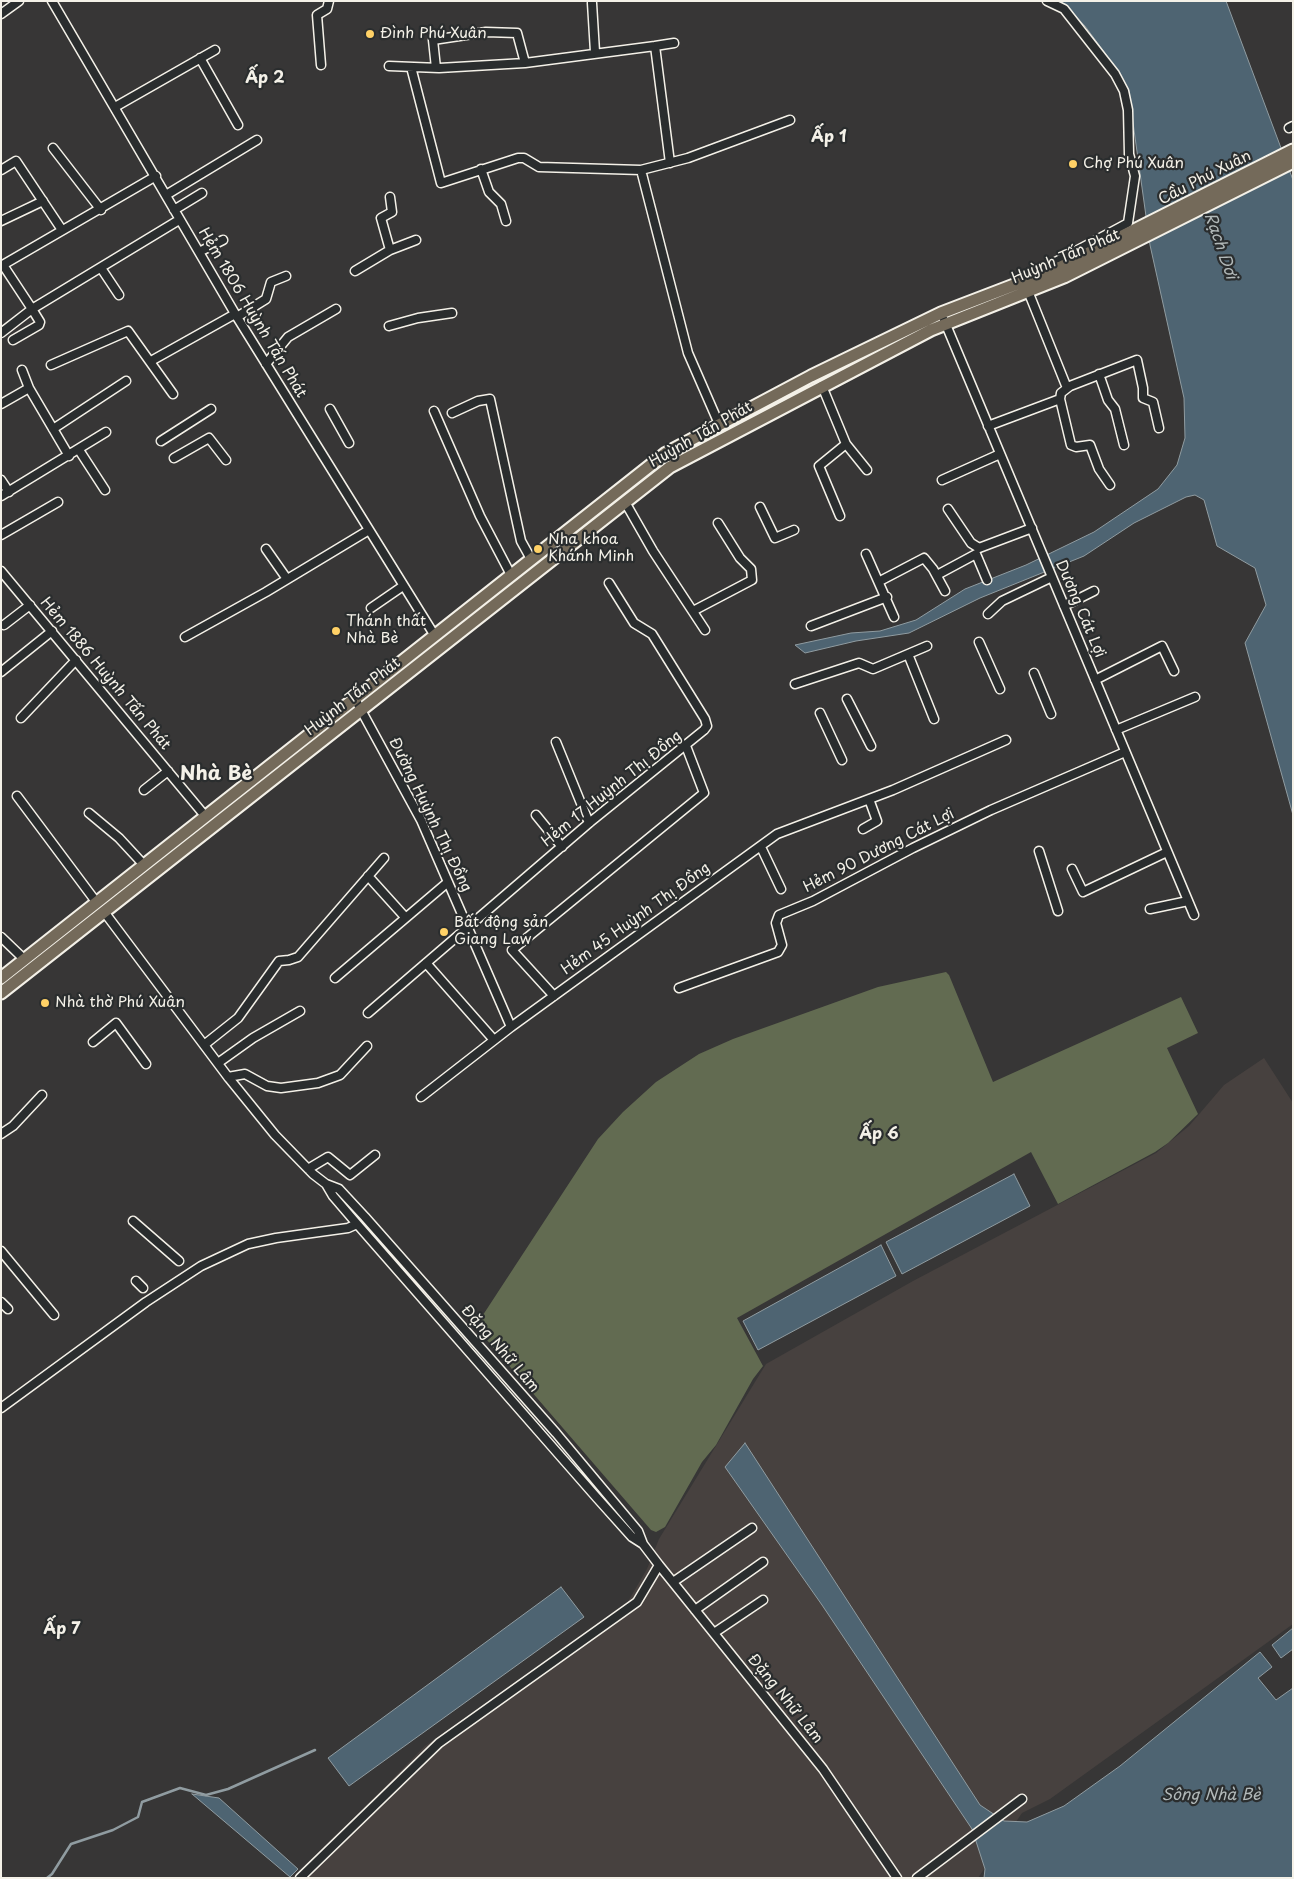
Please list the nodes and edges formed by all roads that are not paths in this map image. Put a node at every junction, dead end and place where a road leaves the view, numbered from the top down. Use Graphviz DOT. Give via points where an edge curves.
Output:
graph roads {
  1 [pos="19,1"];
  2 [pos="52,1"];
  3 [pos="329,1"];
  4 [pos="1047,1"];
  5 [pos="592,4"];
  6 [pos="1,14"];
  7 [pos="674,43"];
  8 [pos="655,46"];
  9 [pos="215,50"];
  10 [pos="596,52"];
  11 [pos="200,58"];
  12 [pos="525,63"];
  13 [pos="321,64"];
  14 [pos="389,66"];
  15 [pos="411,68"];
  16 [pos="436,68"];
  17 [pos="115,107"];
  18 [pos="790,120"];
  19 [pos="238,125"];
  20 [pos="257,140"];
  21 [pos="53,148"];
  22 [pos="1293,150"];
  23 [pos="1293,162"];
  24 [pos="670,163"];
  25 [pos="1,170"];
  26 [pos="481,170"];
  27 [pos="641,170"];
  28 [pos="156,176"];
  29 [pos="202,193"];
  30 [pos="166,195"];
  31 [pos="390,197"];
  32 [pos="43,201"];
  33 [pos="101,210"];
  34 [pos="174,210"];
  35 [pos="179,220"];
  36 [pos="1,221"];
  37 [pos="506,221"];
  38 [pos="62,230"];
  39 [pos="1134,238"];
  40 [pos="223,240"];
  41 [pos="416,240"];
  42 [pos="390,250"];
  43 [pos="199,252"];
  44 [pos="2,266"];
  45 [pos="101,268"];
  46 [pos="355,271"];
  47 [pos="286,276"];
  48 [pos="1028,286"];
  49 [pos="119,295"];
  50 [pos="32,309"];
  51 [pos="336,309"];
  52 [pos="452,313"];
  53 [pos="236,316"];
  54 [pos="944,319"];
  55 [pos="389,326"];
  56 [pos="1,333"];
  57 [pos="13,340"];
  58 [pos="151,361"];
  59 [pos="266,364"];
  60 [pos="51,365"];
  61 [pos="22,370"];
  62 [pos="1099,374"];
  63 [pos="126,381"];
  64 [pos="822,386"];
  65 [pos="30,388"];
  66 [pos="1067,388"];
  67 [pos="172,394"];
  68 [pos="1060,398"];
  69 [pos="1,404"];
  70 [pos="211,409"];
  71 [pos="330,409"];
  72 [pos="434,410"];
  73 [pos="452,413"];
  74 [pos="719,424"];
  75 [pos="988,426"];
  76 [pos="1159,428"];
  77 [pos="53,429"];
  78 [pos="106,432"];
  79 [pos="725,437"];
  80 [pos="161,441"];
  81 [pos="349,443"];
  82 [pos="846,444"];
  83 [pos="1124,445"];
  84 [pos="79,450"];
  85 [pos="1000,454"];
  86 [pos="69,456"];
  87 [pos="174,458"];
  88 [pos="226,460"];
  89 [pos="867,470"];
  90 [pos="1,480"];
  91 [pos="942,480"];
  92 [pos="1110,485"];
  93 [pos="106,490"];
  94 [pos="5,494"];
  95 [pos="58,502"];
  96 [pos="625,502"];
  97 [pos="760,507"];
  98 [pos="948,509"];
  99 [pos="840,516"];
  100 [pos="718,523"];
  101 [pos="1032,528"];
  102 [pos="369,530"];
  103 [pos="794,530"];
  104 [pos="1,535"];
  105 [pos="266,549"];
  106 [pos="866,554"];
  107 [pos="531,559"];
  108 [pos="1,571"];
  109 [pos="510,575"];
  110 [pos="937,575"];
  111 [pos="1052,576"];
  112 [pos="287,579"];
  113 [pos="987,580"];
  114 [pos="880,581"];
  115 [pos="610,583"];
  116 [pos="403,586"];
  117 [pos="945,591"];
  118 [pos="1094,591"];
  119 [pos="887,597"];
  120 [pos="30,605"];
  121 [pos="1064,606"];
  122 [pos="371,608"];
  123 [pos="692,611"];
  124 [pos="988,614"];
  125 [pos="894,617"];
  126 [pos="4,625"];
  127 [pos="811,626"];
  128 [pos="705,630"];
  129 [pos="52,631"];
  130 [pos="435,636"];
  131 [pos="185,637"];
  132 [pos="980,642"];
  133 [pos="927,646"];
  134 [pos="908,654"];
  135 [pos="76,660"];
  136 [pos="1174,671"];
  137 [pos="1,672"];
  138 [pos="1034,673"];
  139 [pos="1095,680"];
  140 [pos="795,684"];
  141 [pos="1000,688"];
  142 [pos="1195,697"];
  143 [pos="355,699"];
  144 [pos="847,699"];
  145 [pos="362,709"];
  146 [pos="820,713"];
  147 [pos="1051,714"];
  148 [pos="21,718"];
  149 [pos="934,719"];
  150 [pos="1116,730"];
  151 [pos="1006,740"];
  152 [pos="556,742"];
  153 [pos="686,746"];
  154 [pos="871,746"];
  155 [pos="1125,752"];
  156 [pos="842,760"];
  157 [pos="168,771"];
  158 [pos="144,790"];
  159 [pos="17,796"];
  160 [pos="869,799"];
  161 [pos="89,813"];
  162 [pos="536,815"];
  163 [pos="206,818"];
  164 [pos="589,824"];
  165 [pos="863,829"];
  166 [pos="562,847"];
  167 [pos="761,847"];
  168 [pos="1039,851"];
  169 [pos="1167,852"];
  170 [pos="384,858"];
  171 [pos="144,865"];
  172 [pos="1072,869"];
  173 [pos="368,876"];
  174 [pos="448,882"];
  175 [pos="781,889"];
  176 [pos="1188,901"];
  177 [pos="97,903"];
  178 [pos="1150,909"];
  179 [pos="1058,911"];
  180 [pos="105,913"];
  181 [pos="1194,915"];
  182 [pos="405,917"];
  183 [pos="468,928"];
  184 [pos="1,937"];
  185 [pos="25,960"];
  186 [pos="426,963"];
  187 [pos="1,978"];
  188 [pos="335,978"];
  189 [pos="679,988"];
  190 [pos="1,994"];
  191 [pos="554,996"];
  192 [pos="300,1012"];
  193 [pos="368,1013"];
  194 [pos="511,1027"];
  195 [pos="494,1040"];
  196 [pos="92,1042"];
  197 [pos="204,1045"];
  198 [pos="367,1046"];
  199 [pos="218,1063"];
  200 [pos="146,1064"];
  201 [pos="228,1077"];
  202 [pos="42,1095"];
  203 [pos="421,1097"];
  204 [pos="1,1134"];
  205 [pos="375,1155"];
  206 [pos="308,1169"];
  207 [pos="326,1184"];
  208 [pos="132,1221"];
  209 [pos="357,1224"];
  210 [pos="1,1251"];
  211 [pos="175,1258"];
  212 [pos="1,1302"];
  213 [pos="8,1309"];
  214 [pos="54,1315"];
  215 [pos="1,1408"];
  216 [pos="752,1528"];
  217 [pos="643,1544"];
  218 [pos="763,1562"];
  219 [pos="658,1565"];
  220 [pos="673,1582"];
  221 [pos="763,1600"];
  222 [pos="694,1610"];
  223 [pos="714,1633"];
  224 [pos="1022,1799"];
  225 [pos="300,1878"];
  226 [pos="897,1878"];
  227 [pos="917,1878"];
  1 -- 6 [label="street"];
  2 -- 17 [label="street, Hẻm 1806 Huỳnh Tấn Phát"];
  3 -- 13 [label="street" via="327,9 317,15"];
  4 -- 48 [label="street" via="1064,9 1115,74 1124,91 1129,154 1135,176 1128,223 1026,275"];
  5 -- 10 [label="street"];
  7 -- 8 [label="street"];
  8 -- 10 [label="street"];
  8 -- 24 [label="street"];
  9 -- 11 [label="street"];
  10 -- 12 [label="street"];
  11 -- 17 [label="street"];
  11 -- 19 [label="street"];
  12 -- 16 [label="street"];
  12 -- 16 [label="street" via="517,33 486,32 433,40"];
  14 -- 15 [label="street"];
  15 -- 16 [label="street"];
  15 -- 26 [label="street" via="442,182"];
  17 -- 28 [label="street, Hẻm 1806 Huỳnh Tấn Phát"];
  18 -- 24 [label="street"];
  20 -- 30 [label="street"];
  21 -- 33 [label="street"];
  22 -- 39 [label="main road, Cầu Phú Xuân"];
  23 -- 39 [label="main road, Cầu Phú Xuân"];
  24 -- 27 [label="street"];
  25 -- 32 [label="street" via="16,161"];
  26 -- 27 [label="street" via="524,158 539,168"];
  26 -- 37 [label="street" via="489,192 501,204"];
  27 -- 74 [label="street" via="688,353"];
  28 -- 30 [label="street, Hẻm 1806 Huỳnh Tấn Phát"];
  28 -- 33 [label="street"];
  29 -- 34 [label="street"];
  30 -- 34 [label="street, Hẻm 1806 Huỳnh Tấn Phát"];
  31 -- 42 [label="street" via="392,212 380,218"];
  32 -- 36 [label="street"];
  32 -- 38 [label="street"];
  33 -- 38 [label="street"];
  34 -- 35 [label="street, Hẻm 1806 Huỳnh Tấn Phát"];
  35 -- 43 [label="street, Hẻm 1806 Huỳnh Tấn Phát"];
  35 -- 45 [label="street"];
  38 -- 44 [label="street"];
  39 -- 48 [label="main road, Huỳnh Tấn Phát" via="1061,267"];
  40 -- 43 [label="street"];
  41 -- 42 [label="street"];
  42 -- 46 [label="street"];
  43 -- 53 [label="street, Hẻm 1806 Huỳnh Tấn Phát"];
  44 -- 50 [label="street"];
  45 -- 49 [label="street"];
  45 -- 50 [label="street"];
  47 -- 53 [label="street" via="269,284 266,299"];
  48 -- 54 [label="main road, Huỳnh Tấn Phát"];
  48 -- 66 [label="street"];
  50 -- 56 [label="street"];
  50 -- 57 [label="street" via="39,325"];
  51 -- 59 [label="street" via="288,337"];
  52 -- 55 [label="street"];
  53 -- 58 [label="street"];
  53 -- 59 [label="street, Hẻm 1806 Huỳnh Tấn Phát"];
  54 -- 64 [label="main road, Huỳnh Tấn Phát"];
  54 -- 74 [label="main road, Huỳnh Tấn Phát"];
  54 -- 75 [label="street, Dương Cát Lợi"];
  58 -- 60 [label="street" via="126,331"];
  58 -- 67 [label="street"];
  59 -- 102 [label="street, Hẻm 1806 Huỳnh Tấn Phát"];
  61 -- 65 [label="street"];
  62 -- 66 [label="street"];
  62 -- 76 [label="street" via="1136,360 1144,398 1153,402"];
  62 -- 83 [label="street" via="1108,400 1115,409"];
  63 -- 77 [label="street"];
  64 -- 79 [label="main road, Huỳnh Tấn Phát"];
  64 -- 82 [label="street"];
  65 -- 69 [label="street"];
  65 -- 77 [label="street"];
  66 -- 68 [label="street"];
  68 -- 75 [label="street"];
  68 -- 92 [label="street" via="1071,445 1090,445 1099,469"];
  70 -- 80 [label="street"];
  71 -- 81 [label="street"];
  72 -- 109 [label="street" via="480,516"];
  73 -- 107 [label="street" via="490,399 521,541"];
  74 -- 79 [label="main road"];
  74 -- 107 [label="main road, Huỳnh Tấn Phát" via="666,452"];
  75 -- 85 [label="street, Dương Cát Lợi"];
  77 -- 86 [label="street"];
  78 -- 84 [label="street"];
  79 -- 96 [label="main road, Huỳnh Tấn Phát" via="670,467"];
  82 -- 89 [label="street"];
  82 -- 99 [label="street" via="819,466"];
  84 -- 86 [label="street"];
  84 -- 93 [label="street"];
  85 -- 91 [label="street"];
  85 -- 101 [label="street, Dương Cát Lợi"];
  86 -- 94 [label="street"];
  87 -- 88 [label="street" via="209,438"];
  90 -- 94 [label="street"];
  95 -- 104 [label="street"];
  96 -- 123 [label="street"];
  96 -- 145 [label="main road, Huỳnh Tấn Phát"];
  97 -- 103 [label="street" via="775,538"];
  98 -- 101 [label="street" via="970,543 979,548"];
  100 -- 123 [label="street" via="740,558 751,569 752,580"];
  101 -- 111 [label="street, Dương Cát Lợi"];
  102 -- 112 [label="street"];
  102 -- 116 [label="street, Hẻm 1806 Huỳnh Tấn Phát"];
  105 -- 112 [label="street"];
  106 -- 114 [label="street"];
  107 -- 109 [label="main road, Huỳnh Tấn Phát"];
  108 -- 120 [label="street, Hẻm 1886 Huỳnh Tấn Phát"];
  109 -- 130 [label="main road, Huỳnh Tấn Phát"];
  110 -- 113 [label="street" via="976,554"];
  110 -- 114 [label="street" via="924,558"];
  110 -- 117 [label="street"];
  111 -- 121 [label="street, Dương Cát Lợi"];
  111 -- 124 [label="street" via="1002,601"];
  112 -- 131 [label="street"];
  114 -- 119 [label="street"];
  115 -- 153 [label="street, Hẻm 17 Huỳnh Thị Đồng" via="634,623 652,634 705,719 707,726"];
  116 -- 122 [label="street"];
  116 -- 130 [label="street, Hẻm 1806 Huỳnh Tấn Phát"];
  118 -- 121 [label="street"];
  119 -- 125 [label="street"];
  119 -- 127 [label="street"];
  120 -- 126 [label="street"];
  120 -- 129 [label="street, Hẻm 1886 Huỳnh Tấn Phát"];
  121 -- 139 [label="street, Dương Cát Lợi"];
  123 -- 128 [label="street"];
  129 -- 135 [label="street, Hẻm 1886 Huỳnh Tấn Phát"];
  129 -- 137 [label="street"];
  130 -- 143 [label="main road, Huỳnh Tấn Phát"];
  132 -- 141 [label="street"];
  133 -- 134 [label="street"];
  134 -- 140 [label="street" via="873,669 859,663"];
  134 -- 149 [label="street"];
  135 -- 148 [label="street"];
  135 -- 157 [label="street, Hẻm 1886 Huỳnh Tấn Phát"];
  136 -- 139 [label="street" via="1162,646"];
  138 -- 147 [label="street"];
  139 -- 150 [label="street, Dương Cát Lợi"];
  142 -- 150 [label="street"];
  143 -- 145 [label="street, Đường Huỳnh Thị Đồng"];
  143 -- 163 [label="main road, Huỳnh Tấn Phát"];
  144 -- 154 [label="street"];
  145 -- 174 [label="street, Đường Huỳnh Thị Đồng" via="408,795"];
  145 -- 180 [label="main road, Huỳnh Tấn Phát"];
  146 -- 156 [label="street"];
  150 -- 155 [label="street, Dương Cát Lợi"];
  151 -- 160 [label="street, Hẻm 45 Huỳnh Thị Đồng"];
  152 -- 164 [label="street"];
  153 -- 164 [label="street, Hẻm 17 Huỳnh Thị Đồng"];
  153 -- 191 [label="street" via="704,793 512,950"];
  155 -- 169 [label="street, Dương Cát Lợi"];
  155 -- 189 [label="street, Hẻm 90 Dương Cát Lợi" via="991,810 813,901 779,915 776,923 782,945 778,952"];
  157 -- 158 [label="street"];
  157 -- 163 [label="street, Hẻm 1886 Huỳnh Tấn Phát"];
  159 -- 177 [label="street"];
  160 -- 165 [label="street" via="877,821"];
  160 -- 167 [label="street, Hẻm 45 Huỳnh Thị Đồng" via="777,834"];
  161 -- 171 [label="street"];
  162 -- 166 [label="street"];
  163 -- 171 [label="main road, Huỳnh Tấn Phát"];
  164 -- 166 [label="street, Hẻm 17 Huỳnh Thị Đồng"];
  166 -- 183 [label="street, Hẻm 17 Huỳnh Thị Đồng"];
  167 -- 175 [label="street"];
  167 -- 191 [label="street, Hẻm 45 Huỳnh Thị Đồng"];
  168 -- 179 [label="street"];
  169 -- 172 [label="street" via="1083,892"];
  169 -- 176 [label="street, Dương Cát Lợi"];
  170 -- 173 [label="street"];
  171 -- 177 [label="main road, Huỳnh Tấn Phát"];
  173 -- 182 [label="street"];
  173 -- 197 [label="street" via="298,956 279,961 238,1018"];
  174 -- 182 [label="street"];
  174 -- 183 [label="street, Đường Huỳnh Thị Đồng"];
  176 -- 178 [label="street"];
  176 -- 181 [label="street, Dương Cát Lợi"];
  177 -- 180 [label="main road"];
  177 -- 185 [label="main road, Huỳnh Tấn Phát"];
  180 -- 190 [label="main road, Huỳnh Tấn Phát"];
  180 -- 197 [label="street, Đặng Nhữ Lâm"];
  182 -- 188 [label="street"];
  183 -- 186 [label="street, Hẻm 17 Huỳnh Thị Đồng"];
  183 -- 194 [label="street, Đường Huỳnh Thị Đồng"];
  184 -- 185 [label="street"];
  185 -- 187 [label="main road, Huỳnh Tấn Phát"];
  186 -- 193 [label="street, Hẻm 17 Huỳnh Thị Đồng"];
  186 -- 195 [label="street"];
  191 -- 194 [label="street, Hẻm 45 Huỳnh Thị Đồng"];
  192 -- 199 [label="street" via="253,1038"];
  194 -- 195 [label="street, Hẻm 45 Huỳnh Thị Đồng"];
  195 -- 203 [label="street, Hẻm 45 Huỳnh Thị Đồng"];
  196 -- 200 [label="street" via="116,1023"];
  197 -- 199 [label="street, Đặng Nhữ Lâm"];
  198 -- 201 [label="street" via="340,1075 318,1082 281,1088 267,1086 245,1074"];
  199 -- 201 [label="street, Đặng Nhữ Lâm"];
  201 -- 206 [label="street, Đặng Nhữ Lâm"];
  202 -- 204 [label="street"];
  205 -- 206 [label="street" via="350,1175 328,1156"];
  206 -- 207 [label="street, Đặng Nhữ Lâm"];
  207 -- 209 [label="street, Đặng Nhữ Lâm" via="332,1196"];
  207 -- 217 [label="street, Đặng Nhữ Lâm" via="339,1189 365,1217 556,1433 638,1531"];
  208 -- 211 [label="street"];
  209 -- 215 [label="street" via="248,1244 208,1263 146,1302"];
  209 -- 217 [label="street, Đặng Nhữ Lâm" via="632,1537"];
  210 -- 214 [label="street"];
  212 -- 213 [label="street"];
  216 -- 220 [label="street"];
  217 -- 219 [label="street, Đặng Nhữ Lâm"];
  218 -- 222 [label="street"];
  219 -- 220 [label="street, Đặng Nhữ Lâm"];
  219 -- 225 [label="street" via="637,1602 439,1744"];
  220 -- 222 [label="street, Đặng Nhữ Lâm"];
  221 -- 223 [label="street"];
  222 -- 223 [label="street, Đặng Nhữ Lâm"];
  223 -- 226 [label="street, Đặng Nhữ Lâm" via="823,1769"];
  224 -- 227 [label="street"];
}
